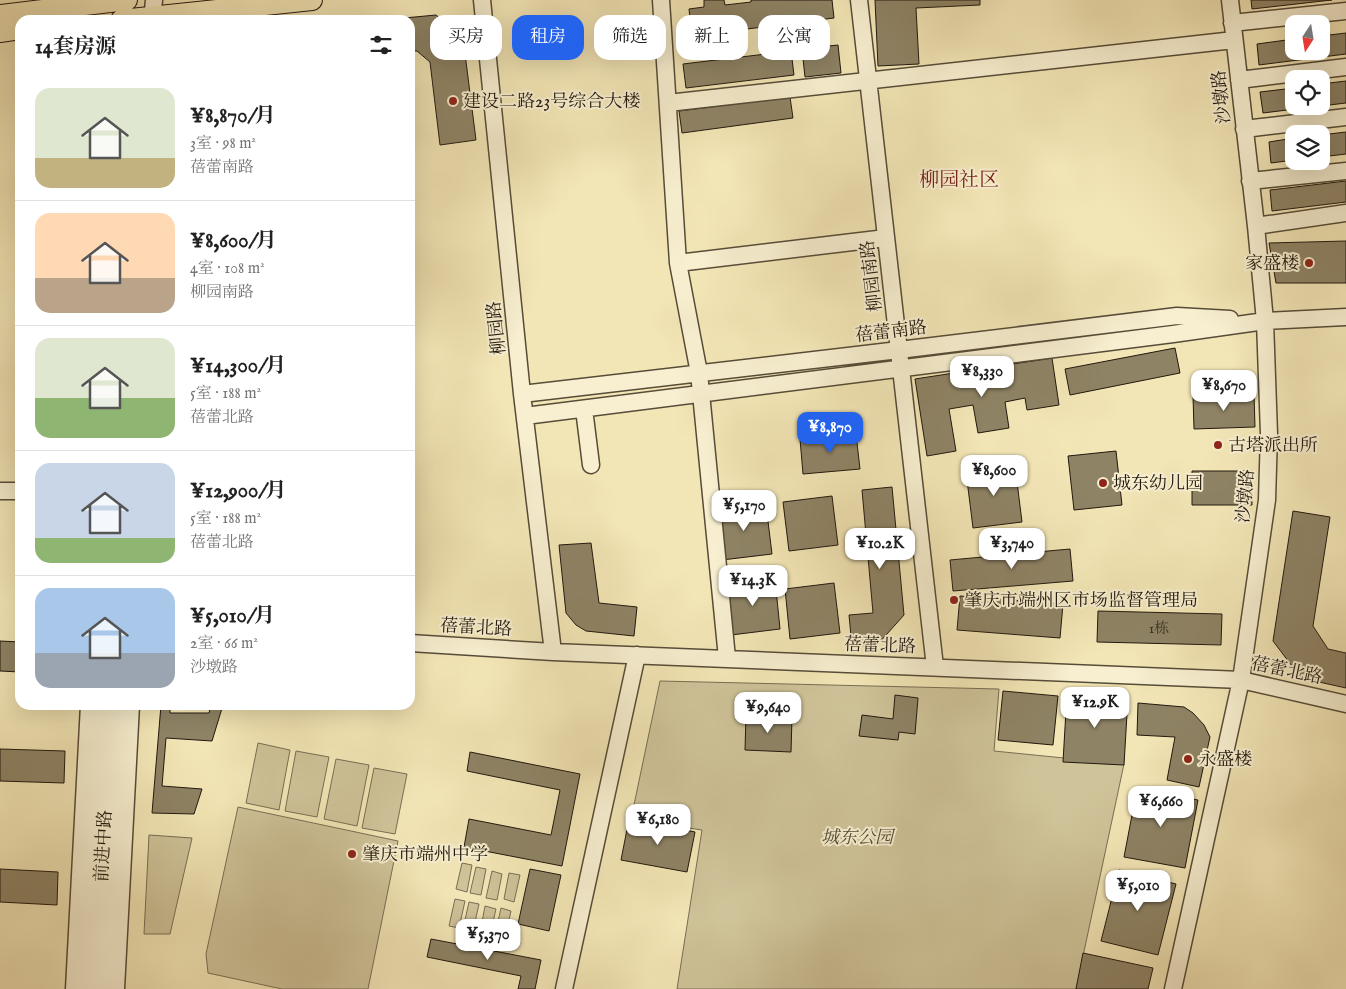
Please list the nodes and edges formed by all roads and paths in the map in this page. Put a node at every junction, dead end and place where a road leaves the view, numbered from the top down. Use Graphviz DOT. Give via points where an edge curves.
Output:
graph roads {
  1 [pos="127,0"];
  2 [pos="312,0"];
  3 [pos="482,0"];
  4 [pos="661,0"];
  5 [pos="858,0"];
  6 [pos="1230,0"];
  7 [pos="62,4"];
  8 [pos="1346,11"];
  9 [pos="140,14"];
  10 [pos="0,15"];
  11 [pos="221,15"];
  12 [pos="1232,23"];
  13 [pos="15,30"];
  14 [pos="0,32"];
  15 [pos="1234,40"];
  16 [pos="1346,67"];
  17 [pos="1239,80"];
  18 [pos="868,81"];
  19 [pos="668,103"];
  20 [pos="1346,117"];
  21 [pos="1244,129"];
  22 [pos="1346,171"];
  23 [pos="1250,182"];
  24 [pos="1346,213"];
  25 [pos="1256,226"];
  26 [pos="886,238"];
  27 [pos="678,263"];
  28 [pos="1346,317"];
  29 [pos="1265,321"];
  30 [pos="900,350"];
  31 [pos="902,369"];
  32 [pos="699,373"];
  33 [pos="522,394"];
  34 [pos="701,394"];
  35 [pos="584,409"];
  36 [pos="525,416"];
  37 [pos="591,465"];
  38 [pos="0,491"];
  39 [pos="15,491"];
  40 [pos="415,643"];
  41 [pos="553,652"];
  42 [pos="637,655"];
  43 [pos="727,658"];
  44 [pos="935,667"];
  45 [pos="1241,680"];
  46 [pos="1346,704"];
  47 [pos="89,710"];
  48 [pos="101,710"];
  49 [pos="117,710"];
  50 [pos="131,710"];
  51 [pos="74,989"];
  52 [pos="87,989"];
  53 [pos="102,989"];
  54 [pos="116,989"];
  55 [pos="564,989"];
  56 [pos="1173,989"];
  1 -- 7 [label="main road"];
  2 -- 11 [label="main road"];
  3 -- 33 [label="street, 柳园路"];
  4 -- 19 [label="street"];
  5 -- 18 [label="street, 柳园南路"];
  6 -- 12 [label="street, 沙墩路"];
  7 -- 10 [label="main road"];
  8 -- 12 [label="street"];
  9 -- 11 [label="main road"];
  12 -- 15 [label="street, 沙墩路"];
  13 -- 14 [label="main road"];
  15 -- 17 [label="street, 沙墩路"];
  15 -- 18 [label="street"];
  16 -- 17 [label="street"];
  17 -- 21 [label="street, 沙墩路"];
  18 -- 19 [label="street"];
  18 -- 26 [label="street, 柳园南路"];
  19 -- 27 [label="street"];
  20 -- 21 [label="street"];
  21 -- 23 [label="street, 沙墩路"];
  22 -- 23 [label="street"];
  23 -- 25 [label="street, 沙墩路"];
  24 -- 25 [label="street"];
  25 -- 29 [label="street, 沙墩路"];
  26 -- 27 [label="street"];
  26 -- 30 [label="street, 柳园南路"];
  27 -- 32 [label="street"];
  28 -- 29 [label="street, 蓓蕾南路"];
  29 -- 30 [label="street, 蓓蕾南路" via="1177,316"];
  29 -- 31 [label="street, 蓓蕾南路"];
  29 -- 45 [label="street, 沙墩路" via="1269,434 1267,500"];
  30 -- 31 [label="street, 柳园南路"];
  30 -- 32 [label="street, 蓓蕾南路"];
  31 -- 34 [label="street, 蓓蕾南路"];
  31 -- 44 [label="street, 柳园南路"];
  32 -- 33 [label="street, 蓓蕾南路"];
  32 -- 34 [label="street"];
  33 -- 36 [label="street, 柳园路"];
  34 -- 35 [label="street, 蓓蕾南路"];
  34 -- 43 [label="street"];
  35 -- 36 [label="street, 蓓蕾南路"];
  35 -- 37 [label="street"];
  36 -- 41 [label="street, 柳园路"];
  38 -- 39 [label="street"];
  40 -- 41 [label="street, 蓓蕾北路"];
  41 -- 42 [label="street, 蓓蕾北路"];
  42 -- 43 [label="street, 蓓蕾北路"];
  42 -- 55 [label="street"];
  43 -- 44 [label="street, 蓓蕾北路"];
  44 -- 45 [label="street, 蓓蕾北路"];
  45 -- 46 [label="street, 蓓蕾北路"];
  45 -- 56 [label="street, 沙墩路"];
  47 -- 51 [label="street, 前进中路"];
  48 -- 52 [label="street, 前进中路"];
  49 -- 53 [label="street"];
  50 -- 54 [label="street, 前进中路"];
}
